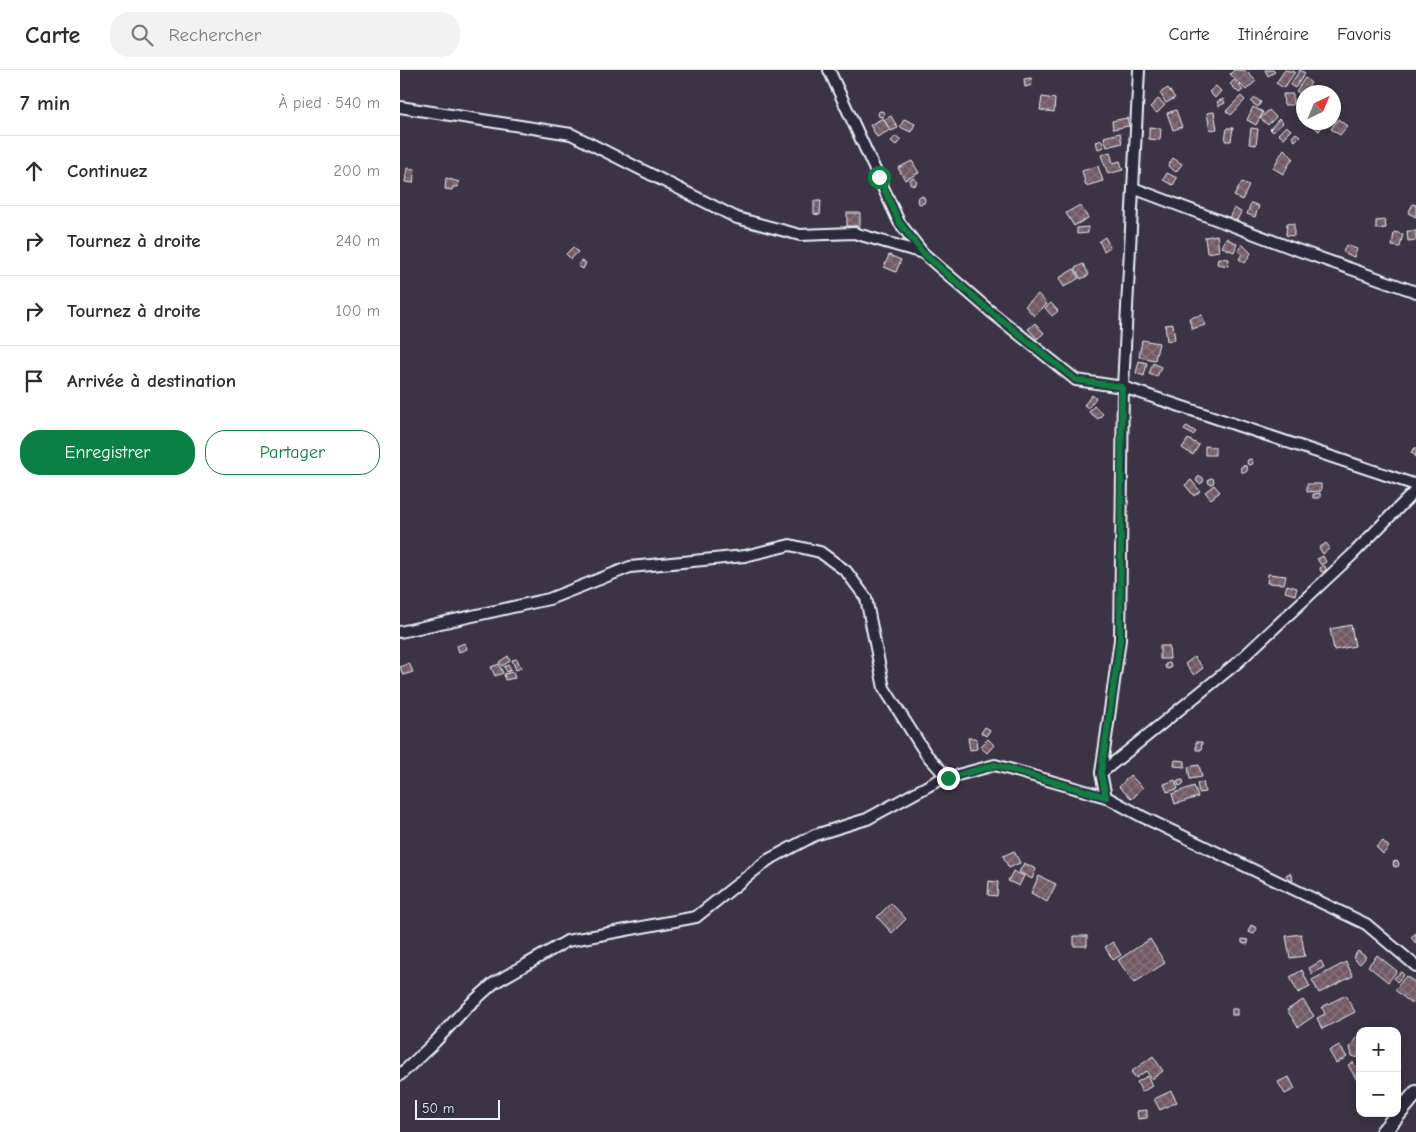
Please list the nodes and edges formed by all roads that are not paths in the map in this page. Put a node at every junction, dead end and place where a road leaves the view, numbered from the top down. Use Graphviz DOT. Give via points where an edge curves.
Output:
graph roads {
  1 [pos="829,70"];
  2 [pos="1139,70"];
  3 [pos="400,107"];
  4 [pos="1133,188"];
  5 [pos="923,253"];
  6 [pos="1416,292"];
  7 [pos="1122,387"];
  8 [pos="1416,485"];
  9 [pos="1416,490"];
  10 [pos="400,632"];
  11 [pos="1101,773"];
  12 [pos="948,778"];
  13 [pos="1106,797"];
  14 [pos="1416,966"];
  15 [pos="400,1075"];
  16 [pos="1413,1099"];
  17 [pos="1383,1132"];
  1 -- 5 [label="street" via="899,222"];
  2 -- 4 [label="street"];
  3 -- 5 [label="street" via="571,134 737,218 800,235 854,233"];
  4 -- 6 [label="street"];
  4 -- 7 [label="street"];
  5 -- 7 [label="street" via="1076,380"];
  7 -- 8 [label="street"];
  7 -- 11 [label="street" via="1120,640"];
  9 -- 11 [label="street" via="1238,662"];
  10 -- 12 [label="street" via="549,599 630,567 745,556 790,545 820,552 846,572 866,598 884,688 926,754"];
  11 -- 13 [label="street"];
  12 -- 13 [label="street" via="995,765"];
  12 -- 15 [label="street" via="867,819 815,836 768,860 696,917 567,941 494,983"];
  13 -- 14 [label="street" via="1366,924"];
  16 -- 17 [label="street"];
}
